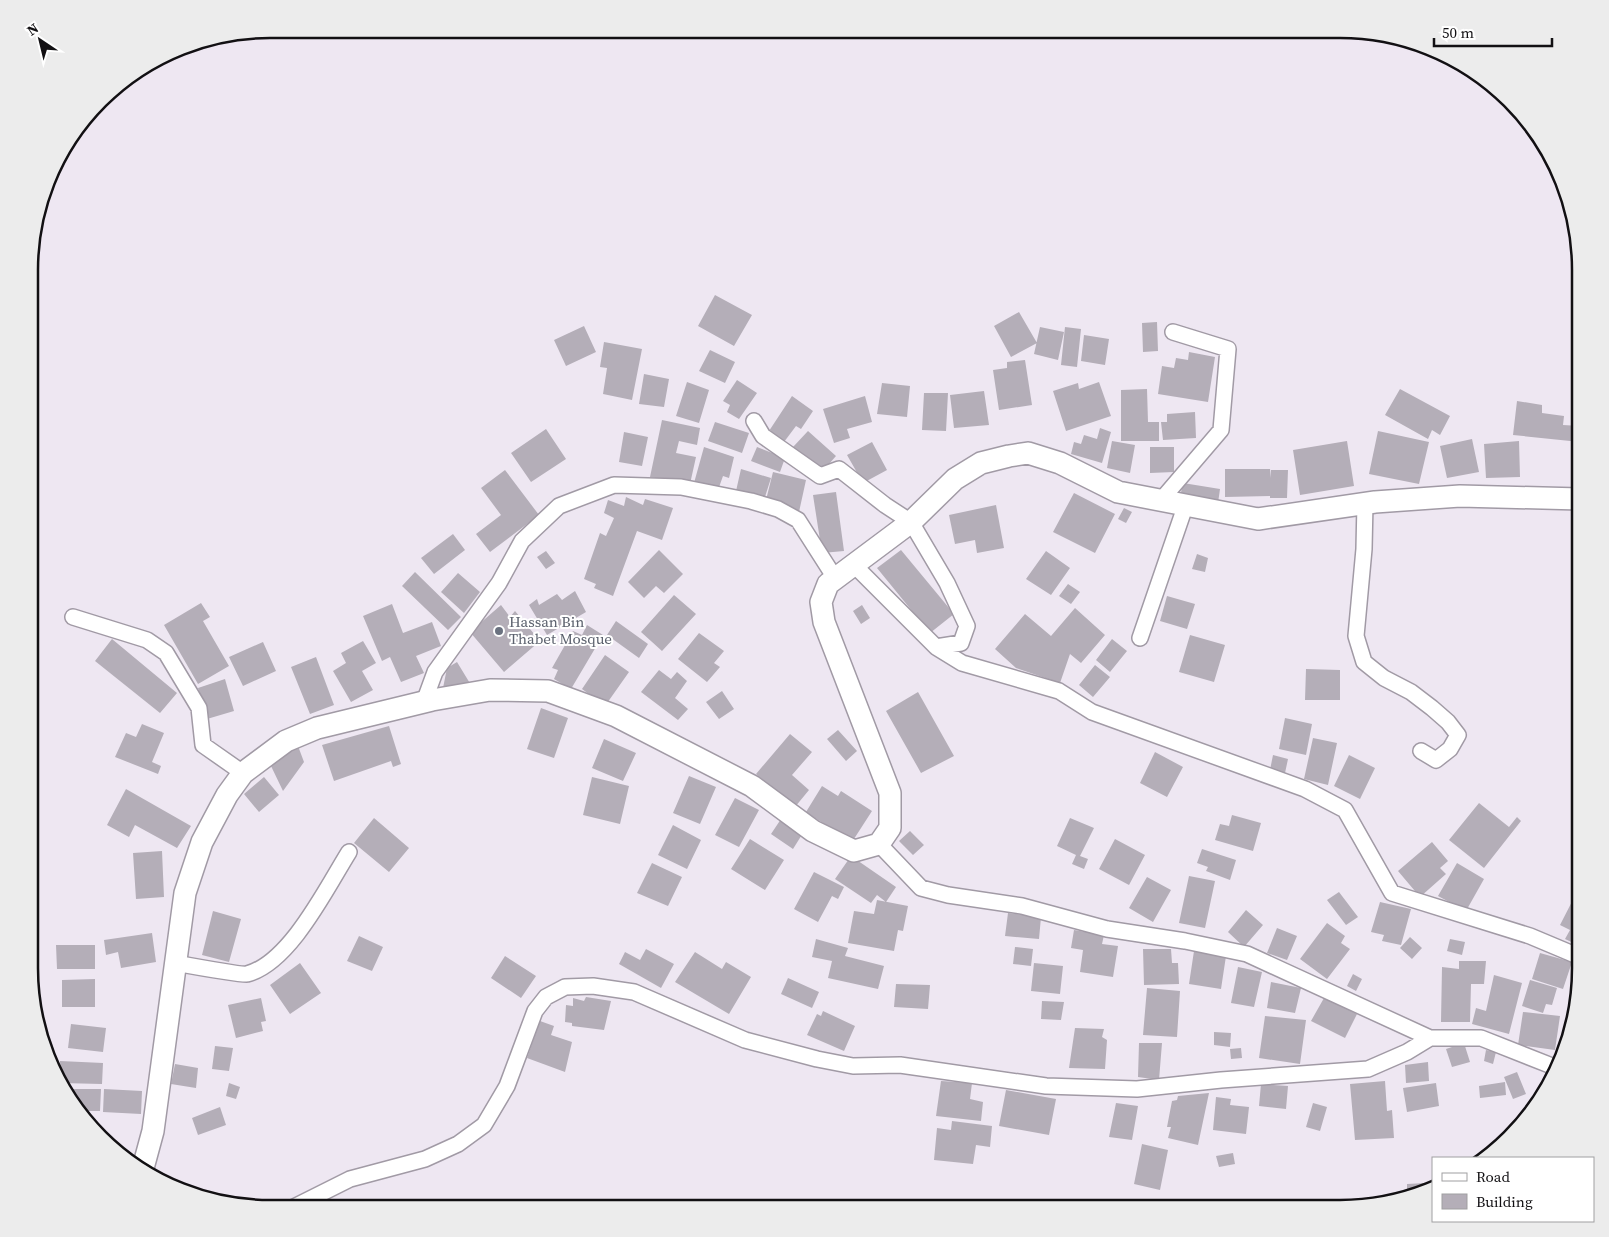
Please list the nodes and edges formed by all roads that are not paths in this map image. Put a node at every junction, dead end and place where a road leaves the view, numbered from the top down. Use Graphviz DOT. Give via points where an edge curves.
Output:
graph roads {
  1 [pos="1173,332"];
  2 [pos="754,421"];
  3 [pos="1162,499"];
  4 [pos="1572,499"];
  5 [pos="1365,503"];
  6 [pos="1186,504"];
  7 [pos="911,522"];
  8 [pos="854,564"];
  9 [pos="835,578"];
  10 [pos="73,617"];
  11 [pos="1140,638"];
  12 [pos="936,646"];
  13 [pos="424,702"];
  14 [pos="1421,752"];
  15 [pos="243,773"];
  16 [pos="879,844"];
  17 [pos="348,852"];
  18 [pos="1572,954"];
  19 [pos="175,963"];
  20 [pos="1430,1038"];
  21 [pos="1550,1065"];
  22 [pos="145,1162"];
  23 [pos="308,1200"];
  1 -- 3 [label="street" via="1228,349 1221,430"];
  2 -- 7 [label="street" via="763,436 820,476 839,469"];
  3 -- 6 [label="street"];
  3 -- 7 [label="street" via="1118,492 1060,463 1028,453 981,463 955,479"];
  4 -- 5 [label="street" via="1460,496"];
  5 -- 6 [label="street" via="1258,519"];
  5 -- 14 [label="street" via="1356,636 1364,662 1432,708 1458,734 1450,749 1436,760"];
  6 -- 11 [label="street"];
  7 -- 8 [label="street"];
  7 -- 12 [label="street" via="947,583 967,626 961,643"];
  8 -- 9 [label="street"];
  8 -- 12 [label="street"];
  9 -- 13 [label="street" via="798,520 778,509 681,487 614,485 560,506 522,542 499,583 435,672"];
  9 -- 16 [label="street" via="828,584 821,602 824,622 890,793 890,828"];
  10 -- 15 [label="street" via="147,640 166,653 199,708 203,745"];
  12 -- 18 [label="street" via="962,663 1058,691 1092,712 1305,789 1345,810 1392,894 1530,936"];
  13 -- 15 [label="street" via="317,728 286,741"];
  13 -- 16 [label="street" via="490,690 548,690 616,716 752,786 813,831 854,851"];
  15 -- 19 [label="street" via="227,795 202,842 185,893"];
  16 -- 20 [label="street" via="921,888 1022,906 1107,929 1247,954"];
  17 -- 19 [label="street" via="310,916 278,957 247,974"];
  19 -- 22 [label="street" via="153,1131"];
  20 -- 21 [label="street" via="1481,1038"];
  20 -- 23 [label="street" via="1368,1070 1240,1078 1137,1089 1046,1086 900,1065 853,1066 826,1061 744,1040 634,992 593,986 565,987 546,996 535,1011 506,1086 484,1125 458,1144 425,1159 350,1179"];
}
